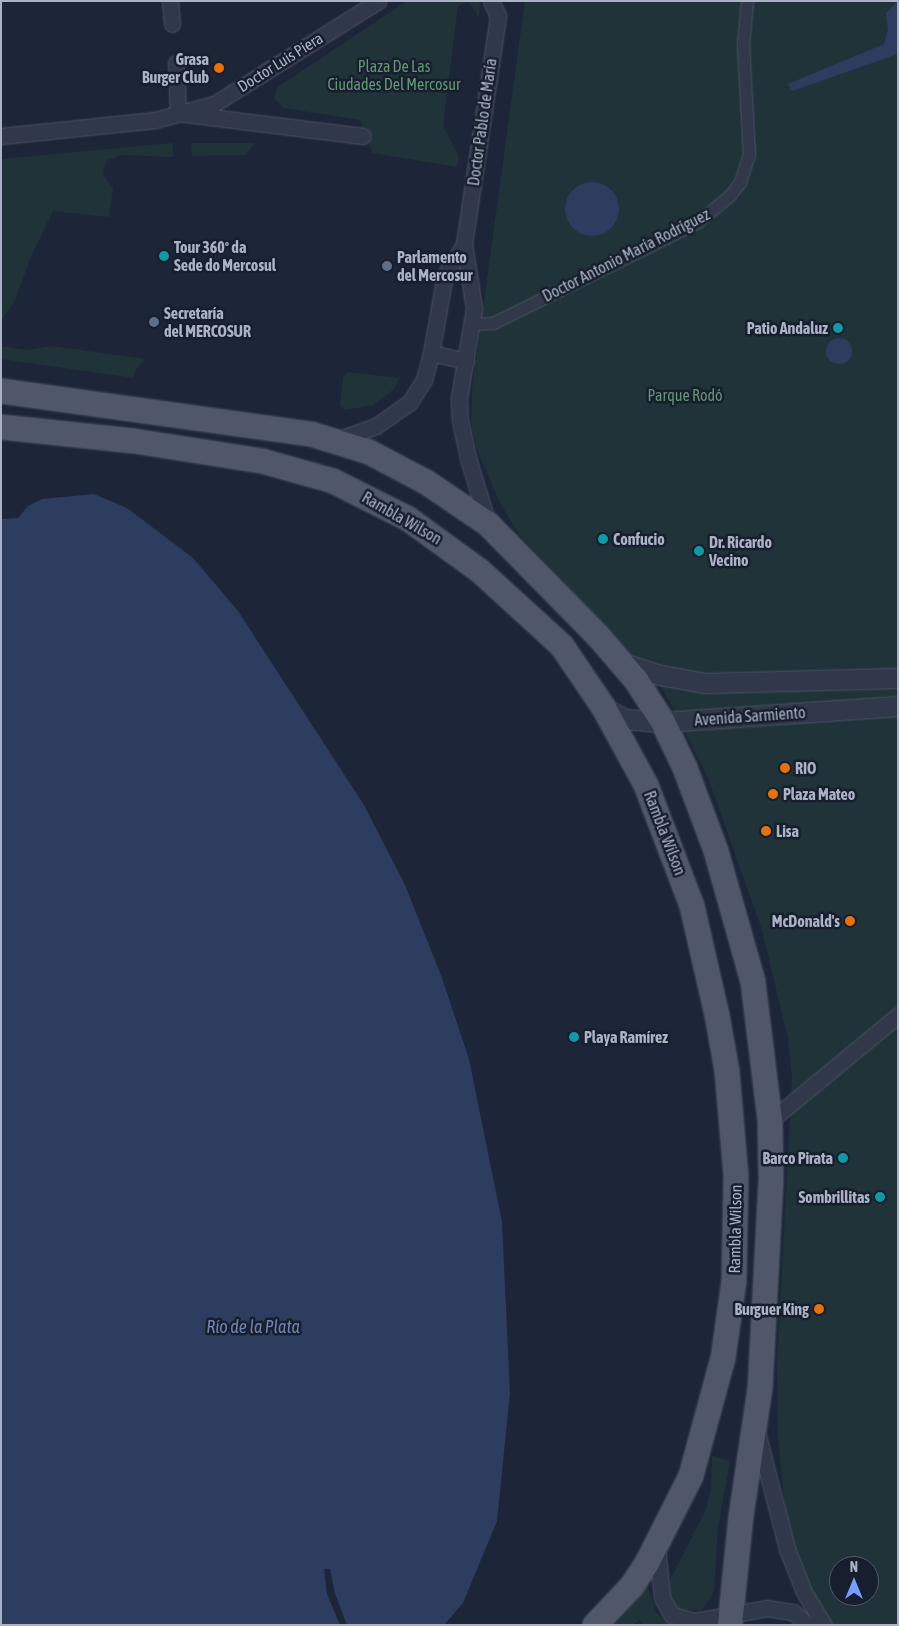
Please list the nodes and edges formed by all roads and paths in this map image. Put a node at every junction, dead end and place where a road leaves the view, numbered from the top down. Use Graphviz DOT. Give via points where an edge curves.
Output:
graph roads {
  1 [pos="170,1"];
  2 [pos="378,1"];
  3 [pos="491,1"];
  4 [pos="502,1"];
  5 [pos="747,1"];
  6 [pos="498,16"];
  7 [pos="172,24"];
  8 [pos="176,63"];
  9 [pos="178,113"];
  10 [pos="1,136"];
  11 [pos="363,136"];
  12 [pos="464,244"];
  13 [pos="472,324"];
  14 [pos="431,354"];
  15 [pos="466,361"];
  16 [pos="1,391"];
  17 [pos="1,427"];
  18 [pos="336,440"];
  19 [pos="488,524"];
  20 [pos="620,662"];
  21 [pos="898,678"];
  22 [pos="898,706"];
  23 [pos="604,708"];
  24 [pos="663,722"];
  25 [pos="898,1015"];
  26 [pos="770,1121"];
  27 [pos="755,1427"];
  28 [pos="657,1545"];
  29 [pos="730,1619"];
  30 [pos="595,1625"];
  31 [pos="808,1625"];
  32 [pos="824,1625"];
  1 -- 7 [label="street"];
  2 -- 9 [label="street, Doctor Luis Piera" via="214,104"];
  3 -- 6 [label="street"];
  4 -- 6 [label="street"];
  5 -- 13 [label="street, Doctor Antonio María Rodríguez" via="743,45 750,156 740,182 731,194 698,222 501,319"];
  6 -- 12 [label="street, Doctor Pablo de María"];
  8 -- 9 [label="street"];
  9 -- 10 [label="street, Doctor Luis Piera" via="155,120"];
  9 -- 11 [label="street, Doctor Luis Piera"];
  12 -- 13 [label="street, Doctor Pablo de María" via="471,277"];
  12 -- 14 [label="street, Doctor Pablo de María" via="445,275"];
  13 -- 15 [label="street, Doctor Pablo de María"];
  14 -- 15 [label="street"];
  14 -- 18 [label="street, Doctor Pablo de María" via="424,380 410,402 376,426"];
  15 -- 19 [label="street, Doctor Pablo de María" via="459,398 460,420"];
  16 -- 18 [label="main road, Rambla Wilson"];
  17 -- 23 [label="main road, Rambla Wilson" via="134,441 262,461 333,481 368,497 451,547 503,590 562,646"];
  18 -- 19 [label="main road, Rambla Wilson" via="368,452 426,482"];
  19 -- 20 [label="main road, Rambla Wilson" via="531,565"];
  20 -- 21 [label="street, Avenida Sarmiento" via="660,676 705,683"];
  20 -- 24 [label="main road, Rambla Wilson"];
  22 -- 24 [label="street, Avenida Sarmiento"];
  23 -- 24 [label="street, Avenida Sarmiento" via="625,719"];
  23 -- 28 [label="main road, Rambla Wilson" via="646,785 692,906 726,1062 736,1176 734,1281 723,1358 691,1476"];
  24 -- 26 [label="main road, Rambla Wilson" via="685,768 716,851 753,982"];
  25 -- 26 [label="street"];
  26 -- 27 [label="main road, Rambla Wilson" via="771,1180"];
  27 -- 29 [label="main road, Rambla Wilson"];
  27 -- 32 [label="street" via="787,1549 804,1592"];
  28 -- 29 [label="street" via="662,1598 672,1615 695,1621"];
  28 -- 30 [label="main road, Rambla Wilson" via="632,1586"];
  29 -- 31 [label="street" via="757,1608 780,1609 793,1612"];
}
